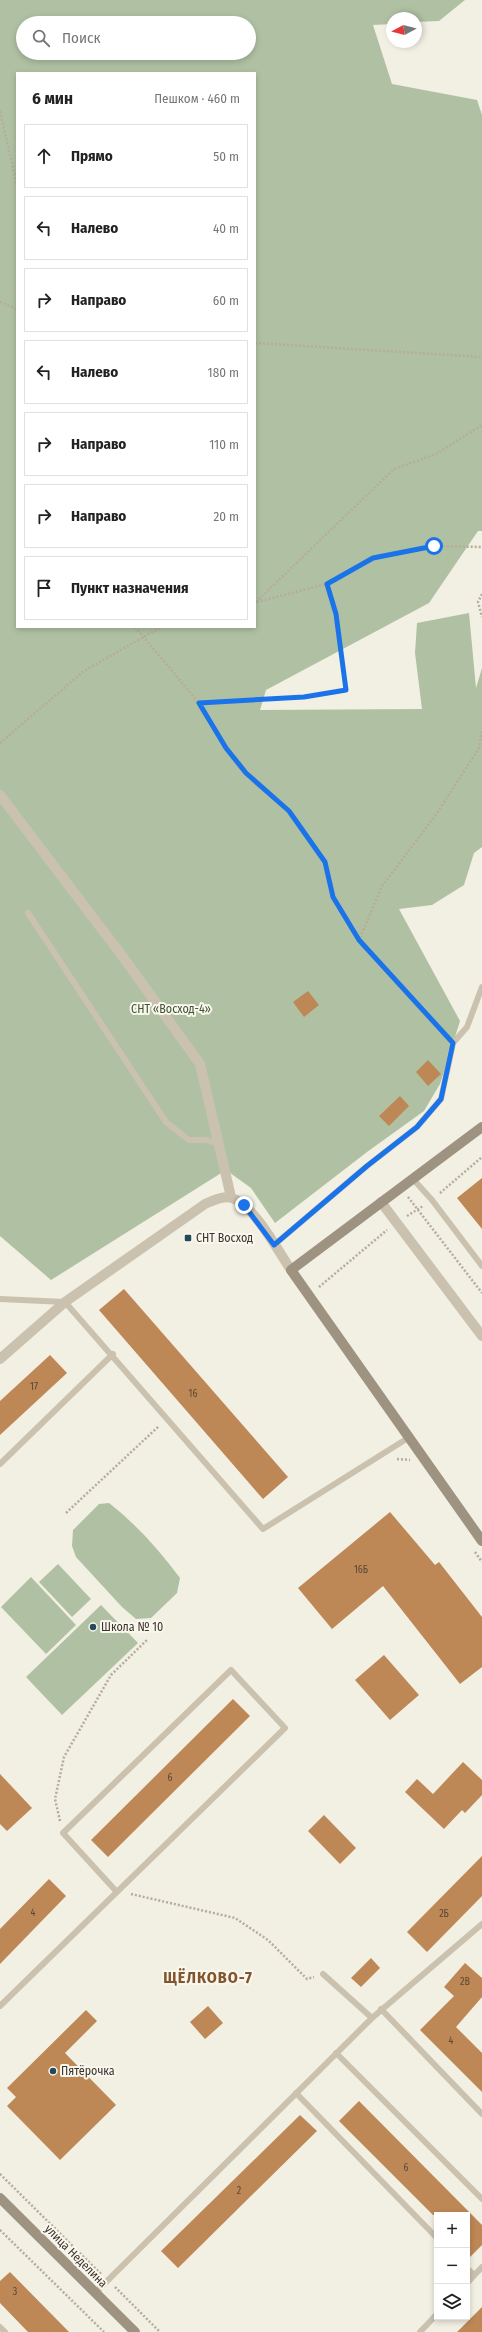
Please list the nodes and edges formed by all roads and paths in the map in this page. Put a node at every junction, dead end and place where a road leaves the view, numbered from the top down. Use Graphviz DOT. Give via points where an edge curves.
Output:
graph roads {
  1 [pos="0,111"];
  2 [pos="16,181"];
  3 [pos="0,302"];
  4 [pos="16,309"];
  5 [pos="256,343"];
  6 [pos="482,357"];
  7 [pos="482,425"];
  8 [pos="482,546"];
  9 [pos="327,584"];
  10 [pos="482,594"];
  11 [pos="256,602"];
  12 [pos="482,617"];
  13 [pos="136,628"];
  14 [pos="159,628"];
  15 [pos="142,636"];
  16 [pos="199,703"];
  17 [pos="482,731"];
  18 [pos="0,743"];
  19 [pos="0,795"];
  20 [pos="28,913"];
  21 [pos="359,940"];
  22 [pos="482,987"];
  23 [pos="453,1043"];
  24 [pos="482,1126"];
  25 [pos="219,1144"];
  26 [pos="413,1179"];
  27 [pos="400,1188"];
  28 [pos="231,1197"];
  29 [pos="381,1202"];
  30 [pos="274,1245"];
  31 [pos="482,1266"];
  32 [pos="291,1270"];
  33 [pos="482,1293"];
  34 [pos="0,1299"];
  35 [pos="65,1302"];
  36 [pos="482,1336"];
  37 [pos="112,1354"];
  38 [pos="0,1359"];
  39 [pos="168,1418"];
  40 [pos="408,1438"];
  41 [pos="0,1464"];
  42 [pos="66,1513"];
  43 [pos="482,1541"];
  44 [pos="148,1639"];
  45 [pos="63,1833"];
  46 [pos="116,1891"];
  47 [pos="482,1924"];
  48 [pos="324,1974"];
  49 [pos="0,2006"];
  50 [pos="381,2010"];
  51 [pos="372,2018"];
  52 [pos="336,2053"];
  53 [pos="296,2094"];
  54 [pos="482,2114"];
  55 [pos="0,2174"];
  56 [pos="0,2198"];
  57 [pos="482,2199"];
  58 [pos="0,2230"];
  59 [pos="434,2235"];
  60 [pos="482,2267"];
  61 [pos="470,2271"];
  62 [pos="474,2275"];
  63 [pos="107,2280"];
  64 [pos="470,2280"];
  65 [pos="95,2293"];
  66 [pos="434,2317"];
  67 [pos="0,2326"];
  68 [pos="5,2332"];
  69 [pos="104,2332"];
  70 [pos="135,2332"];
  71 [pos="160,2332"];
  72 [pos="420,2332"];
  1 -- 2 [label="path"];
  3 -- 4 [label="path"];
  5 -- 6 [label="path"];
  7 -- 11 [label="path" via="436,454 394,469"];
  8 -- 9 [label="path" via="434,546 373,558"];
  9 -- 11 [label="path"];
  9 -- 16 [label="path" via="336,614 346,690 304,697"];
  10 -- 12 [label="path" via="478,602"];
  13 -- 15 [label="path"];
  14 -- 15 [label="path"];
  15 -- 16 [label="path"];
  15 -- 18 [label="path" via="84,671"];
  16 -- 21 [label="path" via="246,773 289,811 325,862 333,897"];
  17 -- 21 [label="path" via="478,748 435,816 382,886"];
  19 -- 25 [label="street" via="123,957 200,1064"];
  20 -- 25 [label="lane" via="166,1122 189,1140 207,1140"];
  21 -- 23 [label="path"];
  22 -- 23 [label="lane" via="467,1027"];
  23 -- 30 [label="lane" via="441,1099 417,1127"];
  24 -- 26 [label="street"];
  25 -- 28 [label="street"];
  26 -- 27 [label="street"];
  26 -- 31 [label="lane"];
  27 -- 29 [label="street"];
  27 -- 33 [label="path"];
  28 -- 30 [label="street" via="244,1205"];
  28 -- 35 [label="street" via="205,1204"];
  29 -- 32 [label="street"];
  29 -- 36 [label="street"];
  30 -- 32 [label="street"];
  32 -- 40 [label="street"];
  34 -- 35 [label="lane"];
  35 -- 37 [label="lane"];
  35 -- 38 [label="street"];
  37 -- 39 [label="lane"];
  37 -- 41 [label="lane"];
  39 -- 40 [label="lane" via="263,1529"];
  39 -- 42 [label="path"];
  40 -- 43 [label="street"];
  44 -- 45 [label="path" via="110,1676 64,1757 55,1799"];
  45 -- 46 [label="lane"];
  45 -- 46 [label="lane" via="231,1670 285,1728"];
  46 -- 48 [label="path" via="235,1918 268,1940 307,1979"];
  46 -- 49 [label="lane"];
  47 -- 50 [label="lane"];
  48 -- 51 [label="lane"];
  50 -- 51 [label="lane"];
  50 -- 54 [label="lane"];
  51 -- 52 [label="lane"];
  52 -- 53 [label="lane"];
  52 -- 57 [label="lane"];
  53 -- 59 [label="lane"];
  53 -- 63 [label="lane"];
  55 -- 63 [label="path"];
  56 -- 65 [label="street, улица Неделина"];
  58 -- 69 [label="path"];
  60 -- 62 [label="lane"];
  61 -- 62 [label="lane"];
  62 -- 64 [label="lane"];
  63 -- 65 [label="lane"];
  63 -- 71 [label="path"];
  65 -- 70 [label="street, улица Неделина"];
  66 -- 72 [label="lane"];
  67 -- 68 [label="lane"];
}
